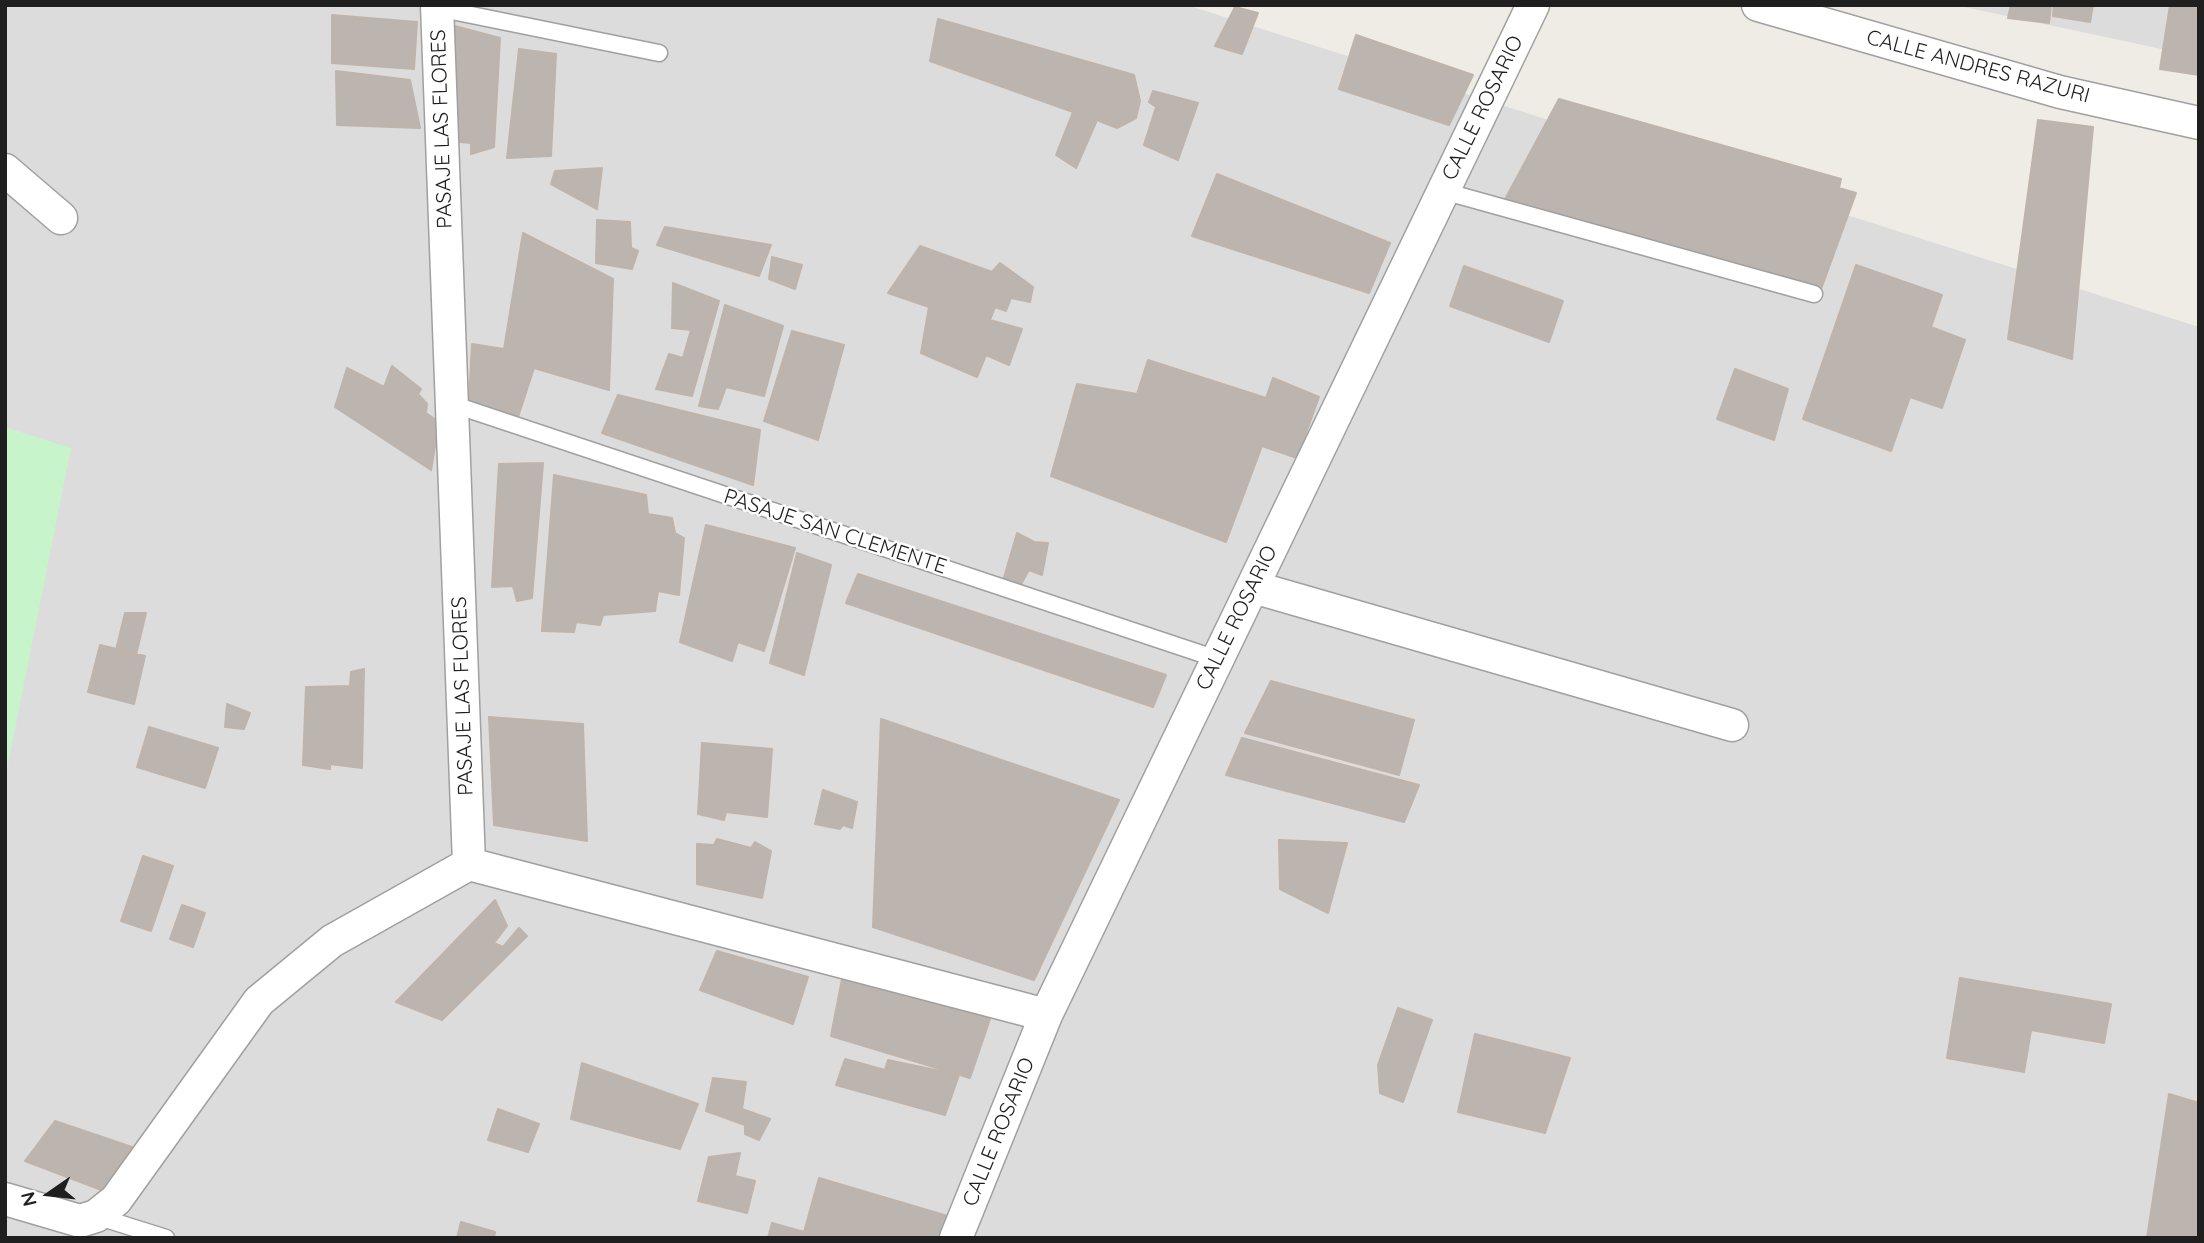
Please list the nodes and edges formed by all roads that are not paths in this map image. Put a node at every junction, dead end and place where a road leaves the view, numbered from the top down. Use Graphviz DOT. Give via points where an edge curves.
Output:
graph roads {
  1 [pos="1533,5"];
  2 [pos="1758,5"];
  3 [pos="437,7"];
  4 [pos="659,53"];
  5 [pos="2199,123"];
  6 [pos="5,170"];
  7 [pos="1443,191"];
  8 [pos="61,218"];
  9 [pos="1814,295"];
  10 [pos="452,404"];
  11 [pos="1253,587"];
  12 [pos="1217,659"];
  13 [pos="1732,725"];
  14 [pos="469,864"];
  15 [pos="1046,1015"];
  16 [pos="5,1199"];
  17 [pos="96,1216"];
  18 [pos="166,1238"];
  19 [pos="956,1238"];
  1 -- 7 [label="street, CALLE ROSARIO"];
  2 -- 5 [label="street, CALLE ANDRES RAZURI" via="2060,92"];
  3 -- 4 [label="lane"];
  3 -- 10 [label="street, PASAJE LAS FLORES"];
  6 -- 8 [label="street"];
  7 -- 9 [label="lane"];
  7 -- 11 [label="street, CALLE ROSARIO"];
  10 -- 12 [label="lane, PASAJE SAN CLEMENTE"];
  10 -- 14 [label="street, PASAJE LAS FLORES"];
  11 -- 12 [label="street, CALLE ROSARIO"];
  11 -- 13 [label="street"];
  12 -- 15 [label="street, CALLE ROSARIO"];
  14 -- 15 [label="street"];
  14 -- 17 [label="street" via="332,941 259,1001 116,1200"];
  15 -- 19 [label="street, CALLE ROSARIO"];
  16 -- 17 [label="street" via="80,1221"];
  17 -- 18 [label="lane"];
}
